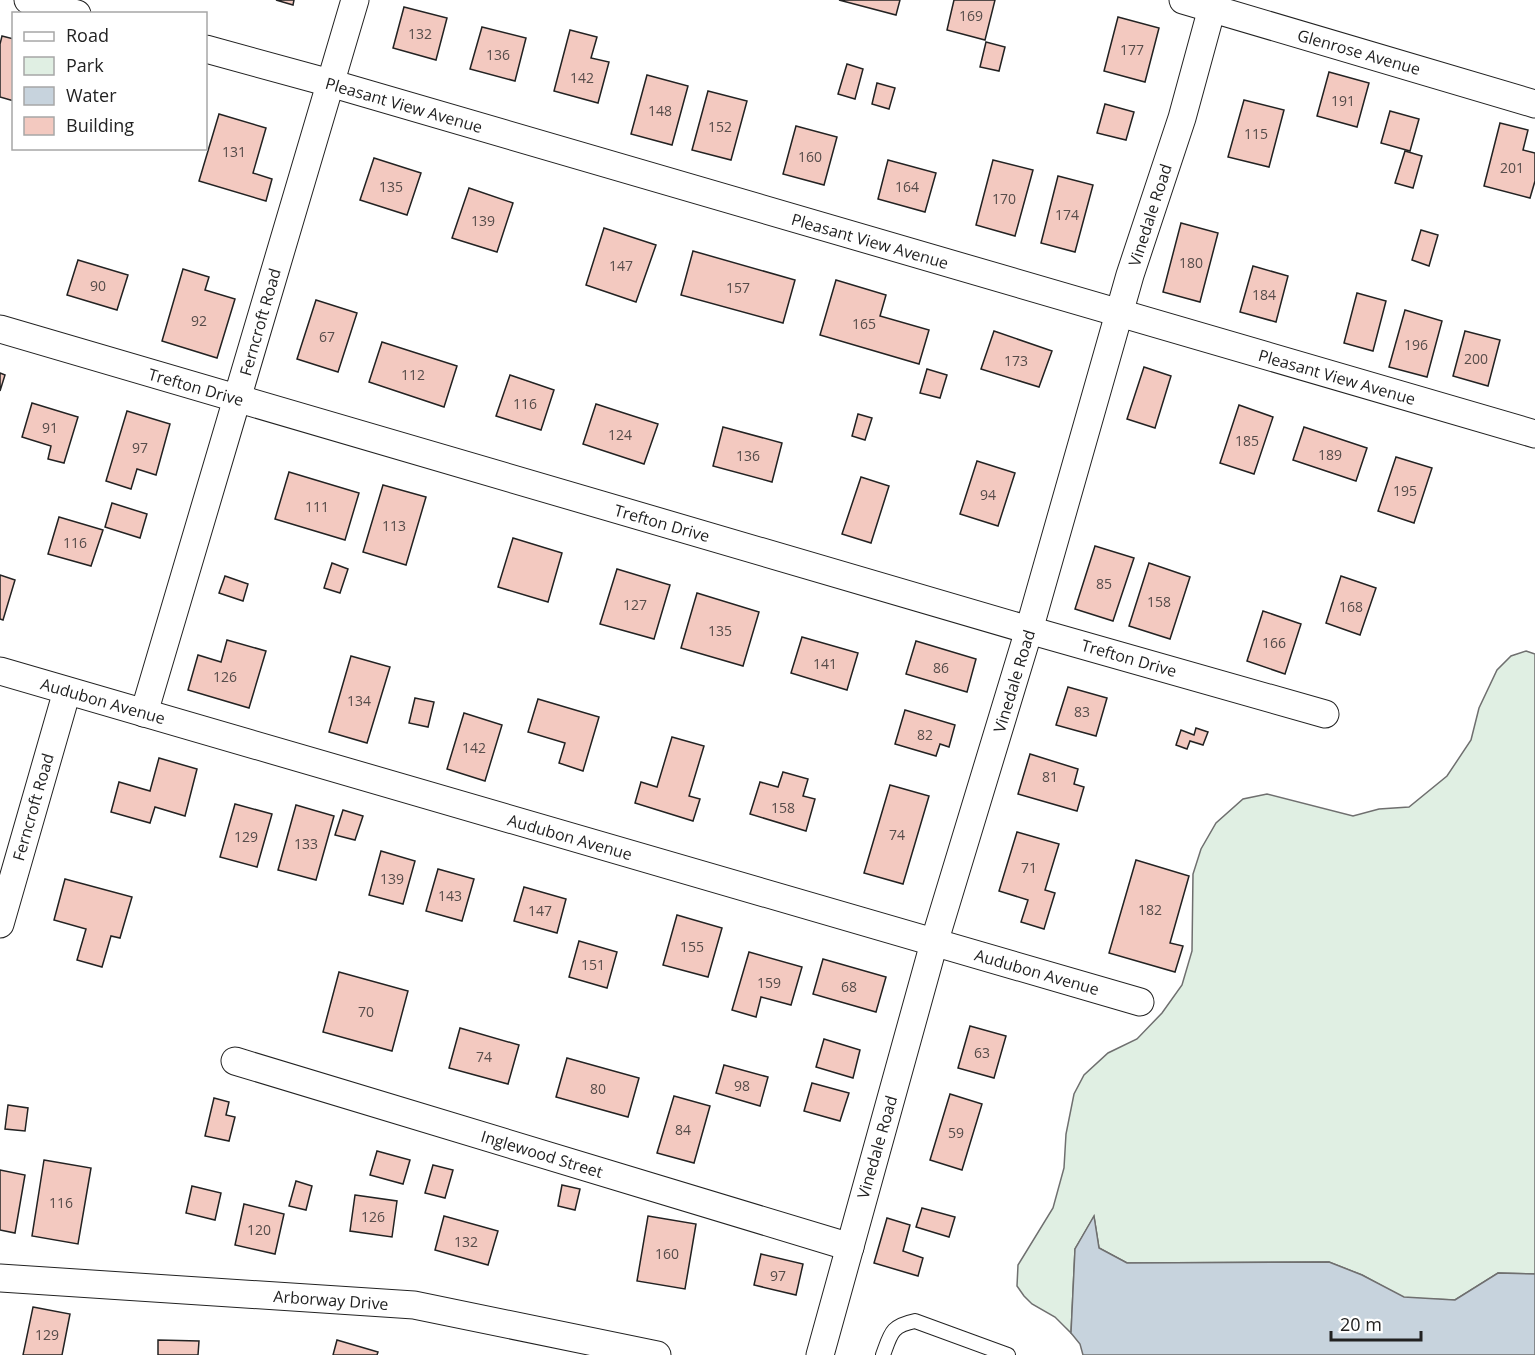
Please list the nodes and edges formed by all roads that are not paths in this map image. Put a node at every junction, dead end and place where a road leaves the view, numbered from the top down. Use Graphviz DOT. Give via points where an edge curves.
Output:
graph roads {
  1 [pos="28,0"];
  2 [pos="355,0"];
  3 [pos="1183,0"];
  4 [pos="1212,8"];
  5 [pos="70,12"];
  6 [pos="207,49"];
  7 [pos="330,83"];
  8 [pos="1535,104"];
  9 [pos="1119,313"];
  10 [pos="0,329"];
  11 [pos="237,399"];
  12 [pos="1535,434"];
  13 [pos="1029,630"];
  14 [pos="0,672"];
  15 [pos="67,691"];
  16 [pos="144,713"];
  17 [pos="1325,714"];
  18 [pos="0,924"];
  19 [pos="934,943"];
  20 [pos="1140,1002"];
  21 [pos="235,1061"];
  22 [pos="850,1246"];
  23 [pos="0,1278"];
  24 [pos="657,1355"];
  25 [pos="820,1355"];
  26 [pos="883,1355"];
  27 [pos="1008,1355"];
  1 -- 5 [label="street"];
  2 -- 7 [label="street, Ferncroft Road"];
  3 -- 4 [label="street, Glenrose Avenue"];
  4 -- 8 [label="street, Glenrose Avenue"];
  4 -- 9 [label="street, Vinedale Road" via="1182,118"];
  6 -- 7 [label="street, Pleasant View Avenue"];
  7 -- 9 [label="street, Pleasant View Avenue"];
  7 -- 11 [label="street, Ferncroft Road"];
  9 -- 12 [label="street, Pleasant View Avenue"];
  9 -- 13 [label="street, Vinedale Road"];
  10 -- 11 [label="street, Trefton Drive"];
  11 -- 13 [label="street, Trefton Drive"];
  11 -- 16 [label="street, Ferncroft Road"];
  13 -- 17 [label="street, Trefton Drive"];
  13 -- 19 [label="street, Vinedale Road"];
  14 -- 15 [label="street, Audubon Avenue"];
  15 -- 16 [label="street, Audubon Avenue"];
  15 -- 18 [label="street, Ferncroft Road"];
  16 -- 19 [label="street, Audubon Avenue"];
  19 -- 20 [label="street, Audubon Avenue"];
  19 -- 22 [label="street, Vinedale Road"];
  21 -- 22 [label="street, Inglewood Street"];
  22 -- 25 [label="street, Vinedale Road"];
  23 -- 24 [label="street, Arborway Drive" via="414,1305"];
  26 -- 27 [label="lane" via="891,1333 900,1324 915,1321"];
}
